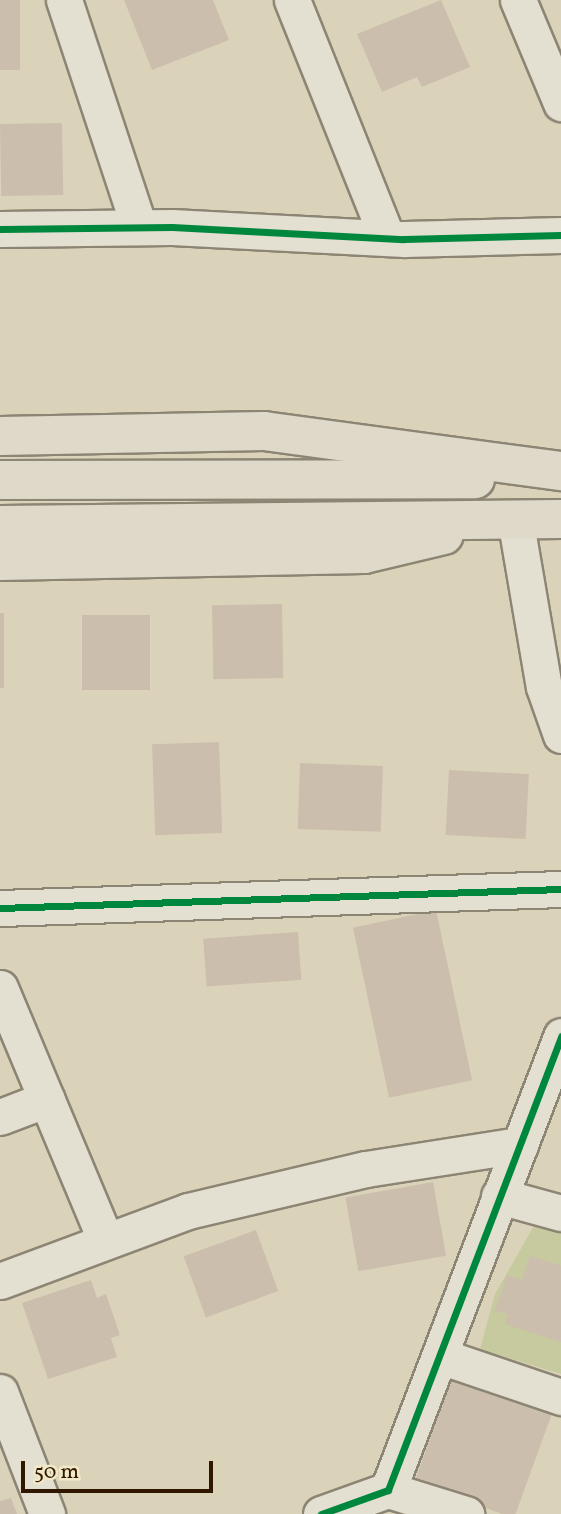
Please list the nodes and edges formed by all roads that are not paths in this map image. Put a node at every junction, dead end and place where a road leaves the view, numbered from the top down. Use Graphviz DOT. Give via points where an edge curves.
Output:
graph roads {
  1 [pos="64,0"];
  2 [pos="292,0"];
  3 [pos="518,0"];
  4 [pos="561,103"];
  5 [pos="139,227"];
  6 [pos="0,229"];
  7 [pos="561,235"];
  8 [pos="387,238"];
  9 [pos="0,436"];
  10 [pos="561,471"];
  11 [pos="561,477"];
  12 [pos="0,480"];
  13 [pos="514,518"];
  14 [pos="561,519"];
  15 [pos="0,525"];
  16 [pos="0,561"];
  17 [pos="561,735"];
  18 [pos="561,889"];
  19 [pos="0,908"];
  20 [pos="0,988"];
  21 [pos="561,1036"];
  22 [pos="47,1100"];
  23 [pos="0,1117"];
  24 [pos="520,1146"];
  25 [pos="499,1196"];
  26 [pos="561,1213"];
  27 [pos="106,1241"];
  28 [pos="0,1281"];
  29 [pos="443,1357"];
  30 [pos="0,1392"];
  31 [pos="561,1397"];
  32 [pos="388,1490"];
  33 [pos="47,1514"];
  34 [pos="321,1514"];
  35 [pos="466,1514"];
  1 -- 5 [label="street"];
  2 -- 8 [label="street"];
  3 -- 4 [label="street"];
  5 -- 6 [label="street"];
  5 -- 8 [label="street"];
  7 -- 8 [label="street"];
  9 -- 10 [label="main road" via="264,431"];
  11 -- 12 [label="main road"];
  13 -- 14 [label="main road"];
  13 -- 15 [label="main road"];
  13 -- 16 [label="main road" via="364,554"];
  13 -- 17 [label="street" via="544,687"];
  18 -- 19 [label="street"];
  20 -- 22 [label="street"];
  21 -- 24 [label="street"];
  22 -- 23 [label="street"];
  22 -- 27 [label="street"];
  24 -- 25 [label="street"];
  24 -- 27 [label="street" via="366,1169 188,1211"];
  25 -- 26 [label="street"];
  25 -- 29 [label="street"];
  27 -- 28 [label="street"];
  29 -- 31 [label="street"];
  29 -- 32 [label="street"];
  30 -- 33 [label="street"];
  32 -- 34 [label="street"];
  32 -- 35 [label="street"];
}
